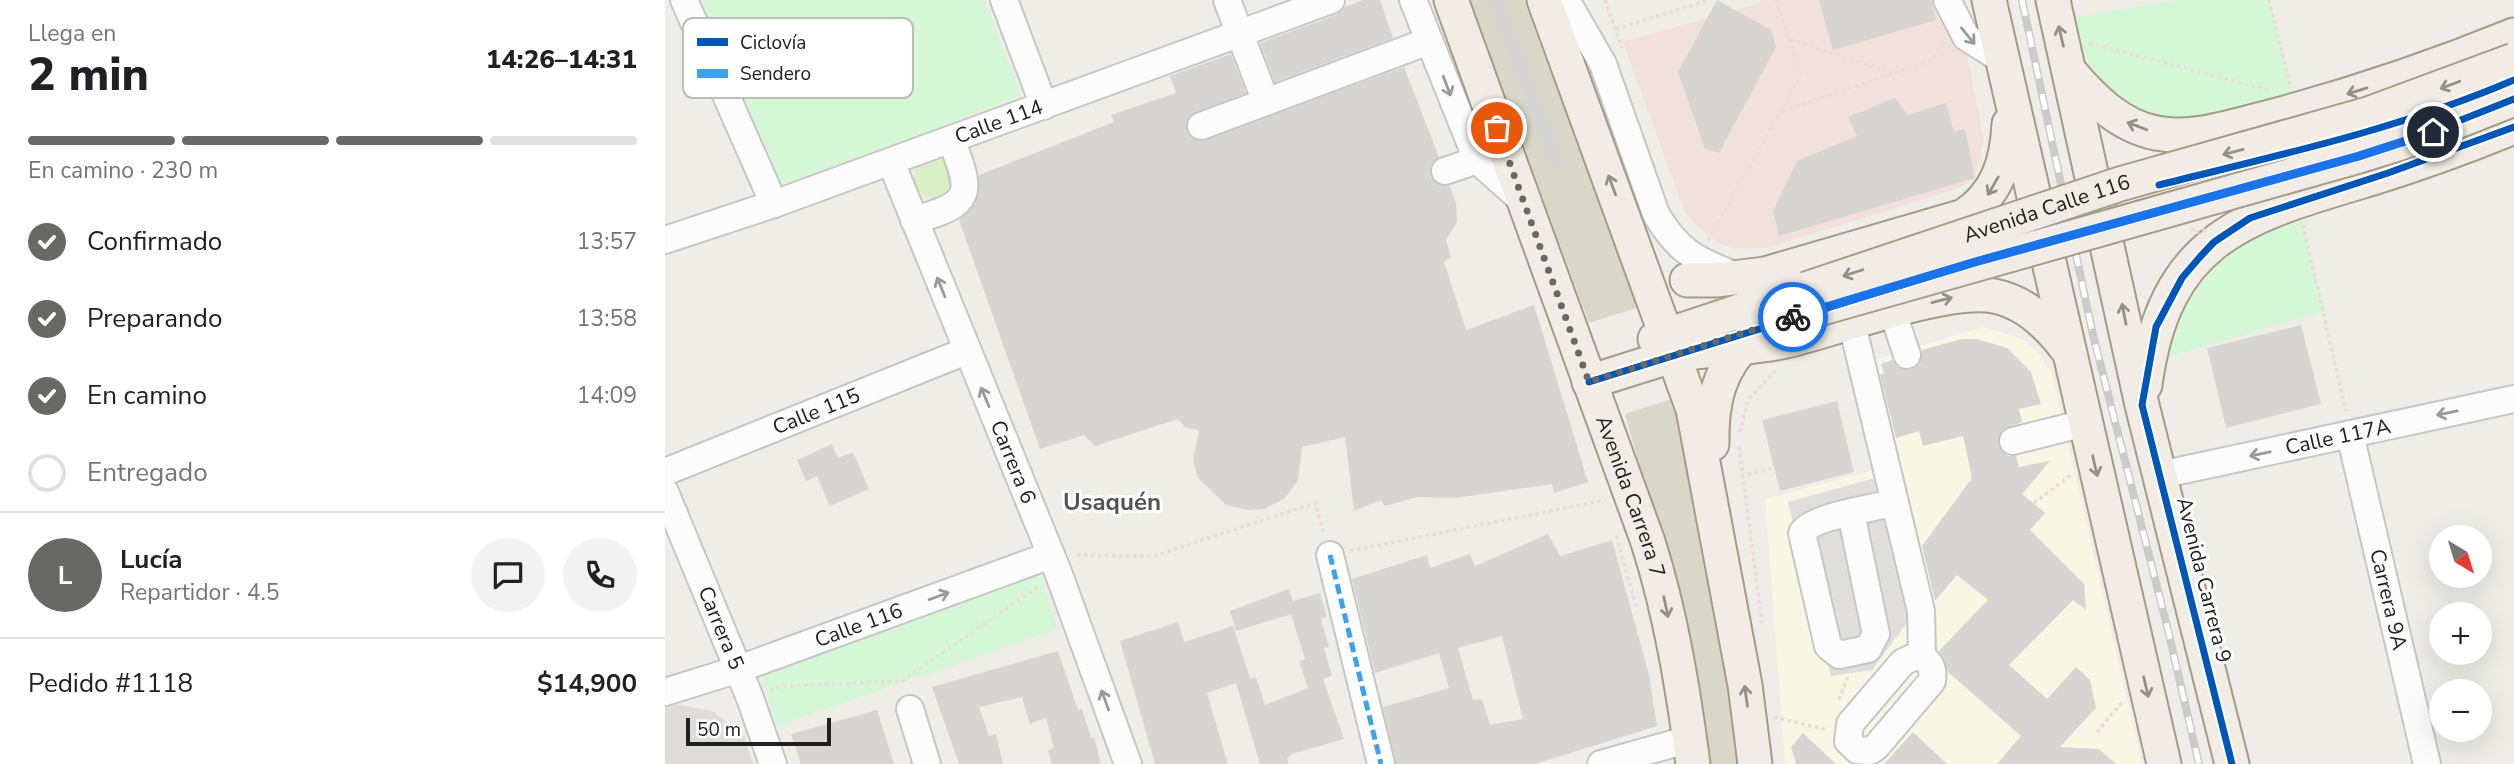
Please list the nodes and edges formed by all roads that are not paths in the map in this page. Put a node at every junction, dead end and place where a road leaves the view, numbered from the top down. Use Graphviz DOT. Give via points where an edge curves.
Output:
graph roads {
  1 [pos="684,0"];
  2 [pos="1004,0"];
  3 [pos="1227,0"];
  4 [pos="1331,0"];
  5 [pos="1413,0"];
  6 [pos="1451,0"];
  7 [pos="1544,0"];
  8 [pos="1566,0"];
  9 [pos="1947,0"];
  10 [pos="1989,0"];
  11 [pos="2053,0"];
  12 [pos="692,18"];
  13 [pos="2514,35"];
  14 [pos="1231,36"];
  15 [pos="1429,41"];
  16 [pos="2001,58"];
  17 [pos="2514,60"];
  18 [pos="2069,71"];
  19 [pos="2010,97"];
  20 [pos="727,98"];
  21 [pos="2514,99"];
  22 [pos="1258,105"];
  23 [pos="1044,106"];
  24 [pos="1201,126"];
  25 [pos="2514,127"];
  26 [pos="951,140"];
  27 [pos="1477,160"];
  28 [pos="891,162"];
  29 [pos="1445,171"];
  30 [pos="1524,201"];
  31 [pos="773,204"];
  32 [pos="914,220"];
  33 [pos="665,240"];
  34 [pos="1636,250"];
  35 [pos="1810,299"];
  36 [pos="1893,313"];
  37 [pos="1758,320"];
  38 [pos="1852,324"];
  39 [pos="1671,345"];
  40 [pos="966,351"];
  41 [pos="2069,351"];
  42 [pos="1907,355"];
  43 [pos="1586,372"];
  44 [pos="2514,399"];
  45 [pos="2142,405"];
  46 [pos="2085,423"];
  47 [pos="2350,434"];
  48 [pos="2013,441"];
  49 [pos="665,472"];
  50 [pos="2160,475"];
  51 [pos="665,492"];
  52 [pos="1895,503"];
  53 [pos="1713,509"];
  54 [pos="1851,513"];
  55 [pos="1330,555"];
  56 [pos="1055,564"];
  57 [pos="736,670"];
  58 [pos="665,692"];
  59 [pos="911,709"];
  60 [pos="1847,735"];
  61 [pos="1692,751"];
  62 [pos="772,764"];
  63 [pos="927,764"];
  64 [pos="1128,764"];
  65 [pos="1381,764"];
  66 [pos="1601,764"];
  67 [pos="1755,764"];
  68 [pos="2164,764"];
  69 [pos="2232,764"];
  70 [pos="2427,764"];
  1 -- 12 [label="street"];
  2 -- 23 [label="street"];
  3 -- 14 [label="street"];
  4 -- 14 [label="street, Calle 114"];
  5 -- 15 [label="street"];
  6 -- 30 [label="main road, Avenida Carrera 7"];
  34 -- 7 [label="main road, one-way"];
  8 -- 37 [label="street" via="1603,64 1652,205 1669,236"];
  9 -- 16 [label="street, one-way" via="1966,37"];
  10 -- 16 [label="main road"];
  18 -- 11 [label="main road, Avenida Carrera 9, one-way"];
  13 -- 18 [label="main road, one-way" via="2379,85 2295,103 2214,131 2155,133 2129,124 2111,113"];
  14 -- 22 [label="street"];
  14 -- 23 [label="street, Calle 114"];
  15 -- 22 [label="street"];
  15 -- 27 [label="street, one-way"];
  16 -- 19 [label="main road"];
  17 -- 35 [label="main road, Avenida Calle 116, one-way, bridge" via="2368,114 2120,184"];
  45 -- 18 [label="main road, Avenida Carrera 9, one-way"];
  19 -- 37 [label="main road, one-way" via="2003,166 1975,209"];
  19 -- 41 [label="main road"];
  20 -- 31 [label="street"];
  21 -- 35 [label="main road, Avenida Calle 116, bridge" via="2359,156"];
  22 -- 24 [label="street"];
  23 -- 26 [label="street, Calle 114"];
  25 -- 45 [label="main road" via="2250,218 2214,242 2182,278 2156,327"];
  26 -- 28 [label="street, Calle 114"];
  26 -- 32 [label="street" via="966,190 942,212"];
  27 -- 29 [label="street"];
  27 -- 30 [label="street"];
  28 -- 31 [label="street, Calle 114"];
  28 -- 32 [label="street, Carrera 6"];
  30 -- 43 [label="main road, Avenida Carrera 7"];
  31 -- 33 [label="street, Calle 114"];
  40 -- 32 [label="street, Carrera 6, one-way"];
  34 -- 37 [label="main road"];
  34 -- 39 [label="main road"];
  35 -- 37 [label="main road, Avenida Calle 116"];
  36 -- 38 [label="main road"];
  36 -- 41 [label="main road, one-way" via="1963,296 1995,296 2027,310"];
  36 -- 42 [label="street"];
  37 -- 38 [label="main road"];
  37 -- 39 [label="main road"];
  37 -- 39 [label="main road, Avenida Calle 116"];
  37 -- 53 [label="main road" via="1725,369 1714,404"];
  38 -- 52 [label="street"];
  39 -- 43 [label="main road, Avenida Calle 116"];
  39 -- 53 [label="main road" via="1693,410"];
  40 -- 49 [label="street, Calle 115"];
  56 -- 40 [label="street, Carrera 6, one-way"];
  41 -- 46 [label="main road"];
  43 -- 61 [label="main road, Avenida Carrera 7, one-way" via="1662,584"];
  44 -- 47 [label="street, Calle 117A, one-way"];
  45 -- 50 [label="main road, Avenida Carrera 9"];
  46 -- 48 [label="street"];
  46 -- 68 [label="main road, one-way"];
  47 -- 50 [label="street, Calle 117A, one-way"];
  47 -- 70 [label="street, Carrera 9A"];
  50 -- 69 [label="main road, Avenida Carrera 9"];
  51 -- 57 [label="street, Carrera 5"];
  52 -- 54 [label="street"];
  52 -- 60 [label="street" via="1922,618 1922,657 1932,667 1932,681 1870,751 1857,750"];
  67 -- 53 [label="main road, one-way"];
  54 -- 54 [label="street" via="1811,524 1803,539 1828,646 1839,655 1868,649 1876,634"];
  55 -- 65 [label="street"];
  57 -- 56 [label="street, Calle 116, one-way"];
  64 -- 56 [label="street, Carrera 6, one-way"];
  57 -- 58 [label="street, Calle 116"];
  57 -- 62 [label="street, Carrera 5"];
  59 -- 63 [label="street"];
  61 -- 66 [label="street"];
}
